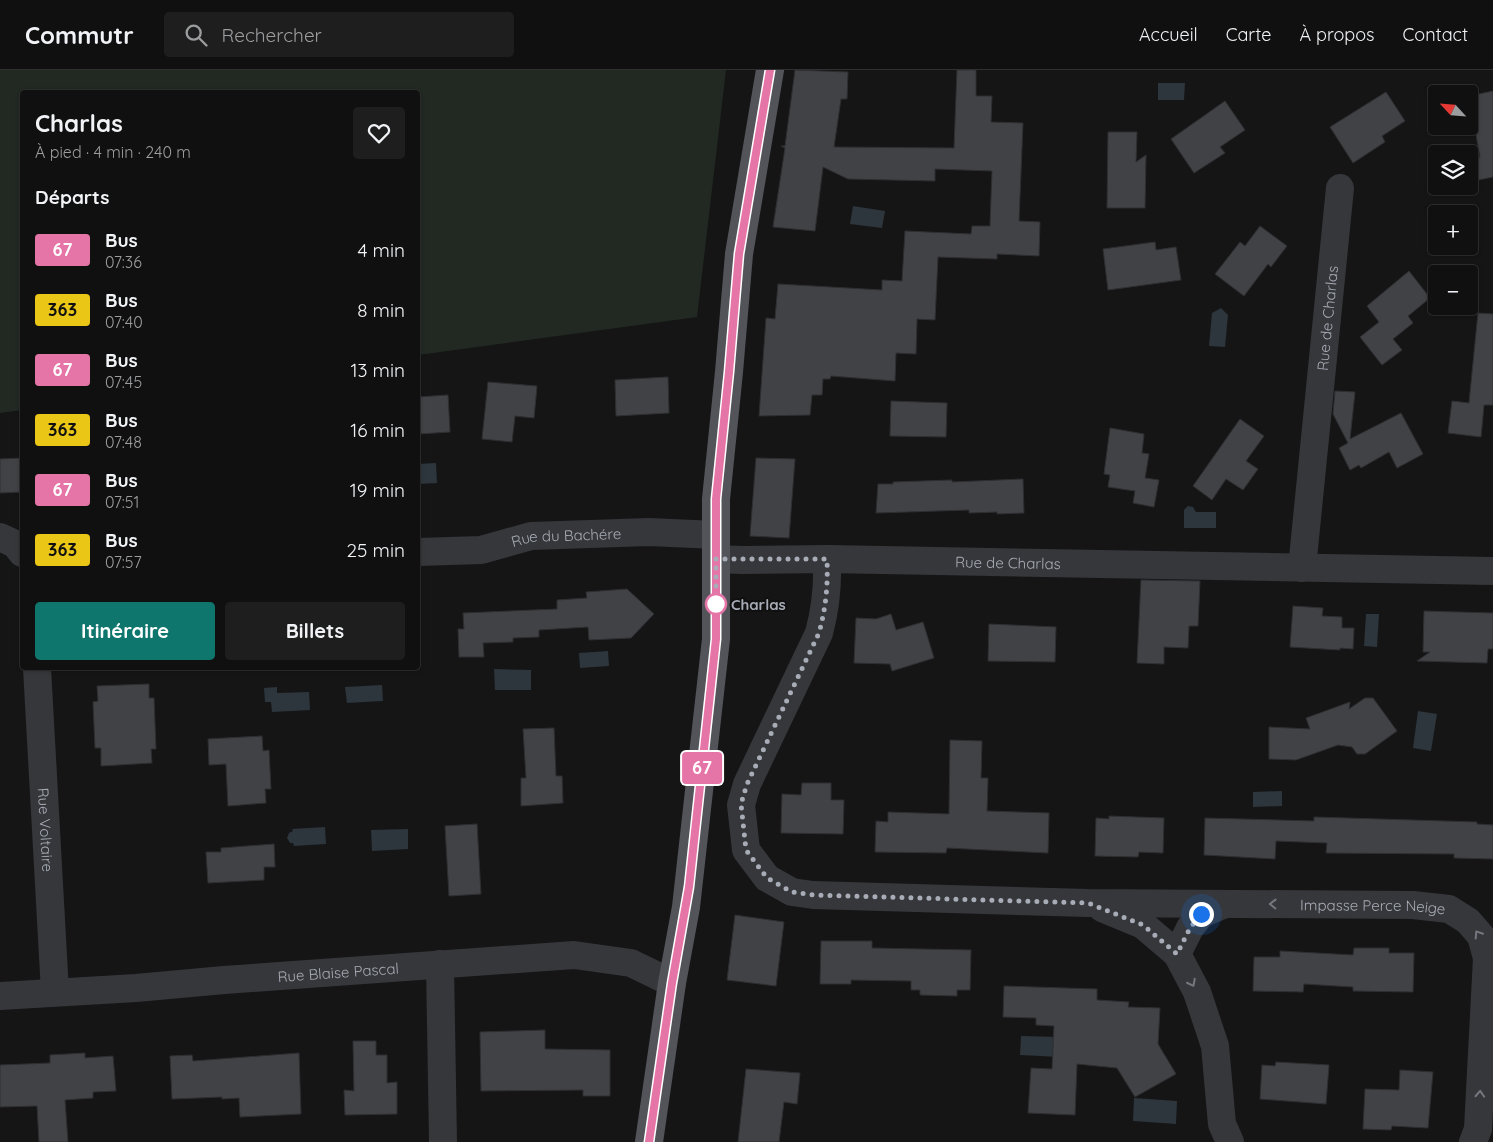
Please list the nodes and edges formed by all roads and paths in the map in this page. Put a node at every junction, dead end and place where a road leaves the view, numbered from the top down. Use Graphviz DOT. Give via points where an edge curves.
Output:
graph roads {
  1 [pos="770,70"];
  2 [pos="1340,188"];
  3 [pos="716,547"];
  4 [pos="420,552"];
  5 [pos="827,559"];
  6 [pos="1302,568"];
  7 [pos="1493,571"];
  8 [pos="37,670"];
  9 [pos="1088,903"];
  10 [pos="1226,904"];
  11 [pos="1177,954"];
  12 [pos="440,964"];
  13 [pos="672,983"];
  14 [pos="55,992"];
  15 [pos="0,996"];
  16 [pos="443,1142"];
  17 [pos="649,1142"];
  18 [pos="1230,1142"];
  19 [pos="1474,1142"];
  1 -- 3 [label="main road" via="739,254 716,499"];
  2 -- 6 [label="street, Rue de Charlas"];
  3 -- 4 [label="street, Rue du Bachére" via="649,532 531,536 481,550"];
  3 -- 5 [label="street, Rue de Charlas"];
  3 -- 13 [label="main road" via="716,639 686,907"];
  5 -- 6 [label="street, Rue de Charlas"];
  5 -- 9 [label="street, Impasse Perce Neige" via="828,591 819,633 747,784 741,804 746,850 767,878 792,892 814,895"];
  6 -- 7 [label="street, Rue de Charlas"];
  8 -- 14 [label="street, Rue Voltaire"];
  9 -- 10 [label="street, Impasse Perce Neige"];
  9 -- 11 [label="street, Impasse Perce Neige" via="1143,925"];
  10 -- 11 [label="street, Impasse Perce Neige" via="1201,914"];
  19 -- 10 [label="street, Impasse Perce Neige, one-way" via="1478,1129 1487,958 1481,936 1468,922 1450,909 1413,905"];
  11 -- 18 [label="street, Impasse Perce Neige, one-way" via="1197,992 1215,1046 1222,1124"];
  12 -- 13 [label="street, Rue Blaise Pascal" via="574,955 631,963"];
  12 -- 14 [label="street, Rue Blaise Pascal"];
  12 -- 16 [label="street"];
  13 -- 17 [label="main road"];
  14 -- 15 [label="street, Rue Blaise Pascal"];
}
